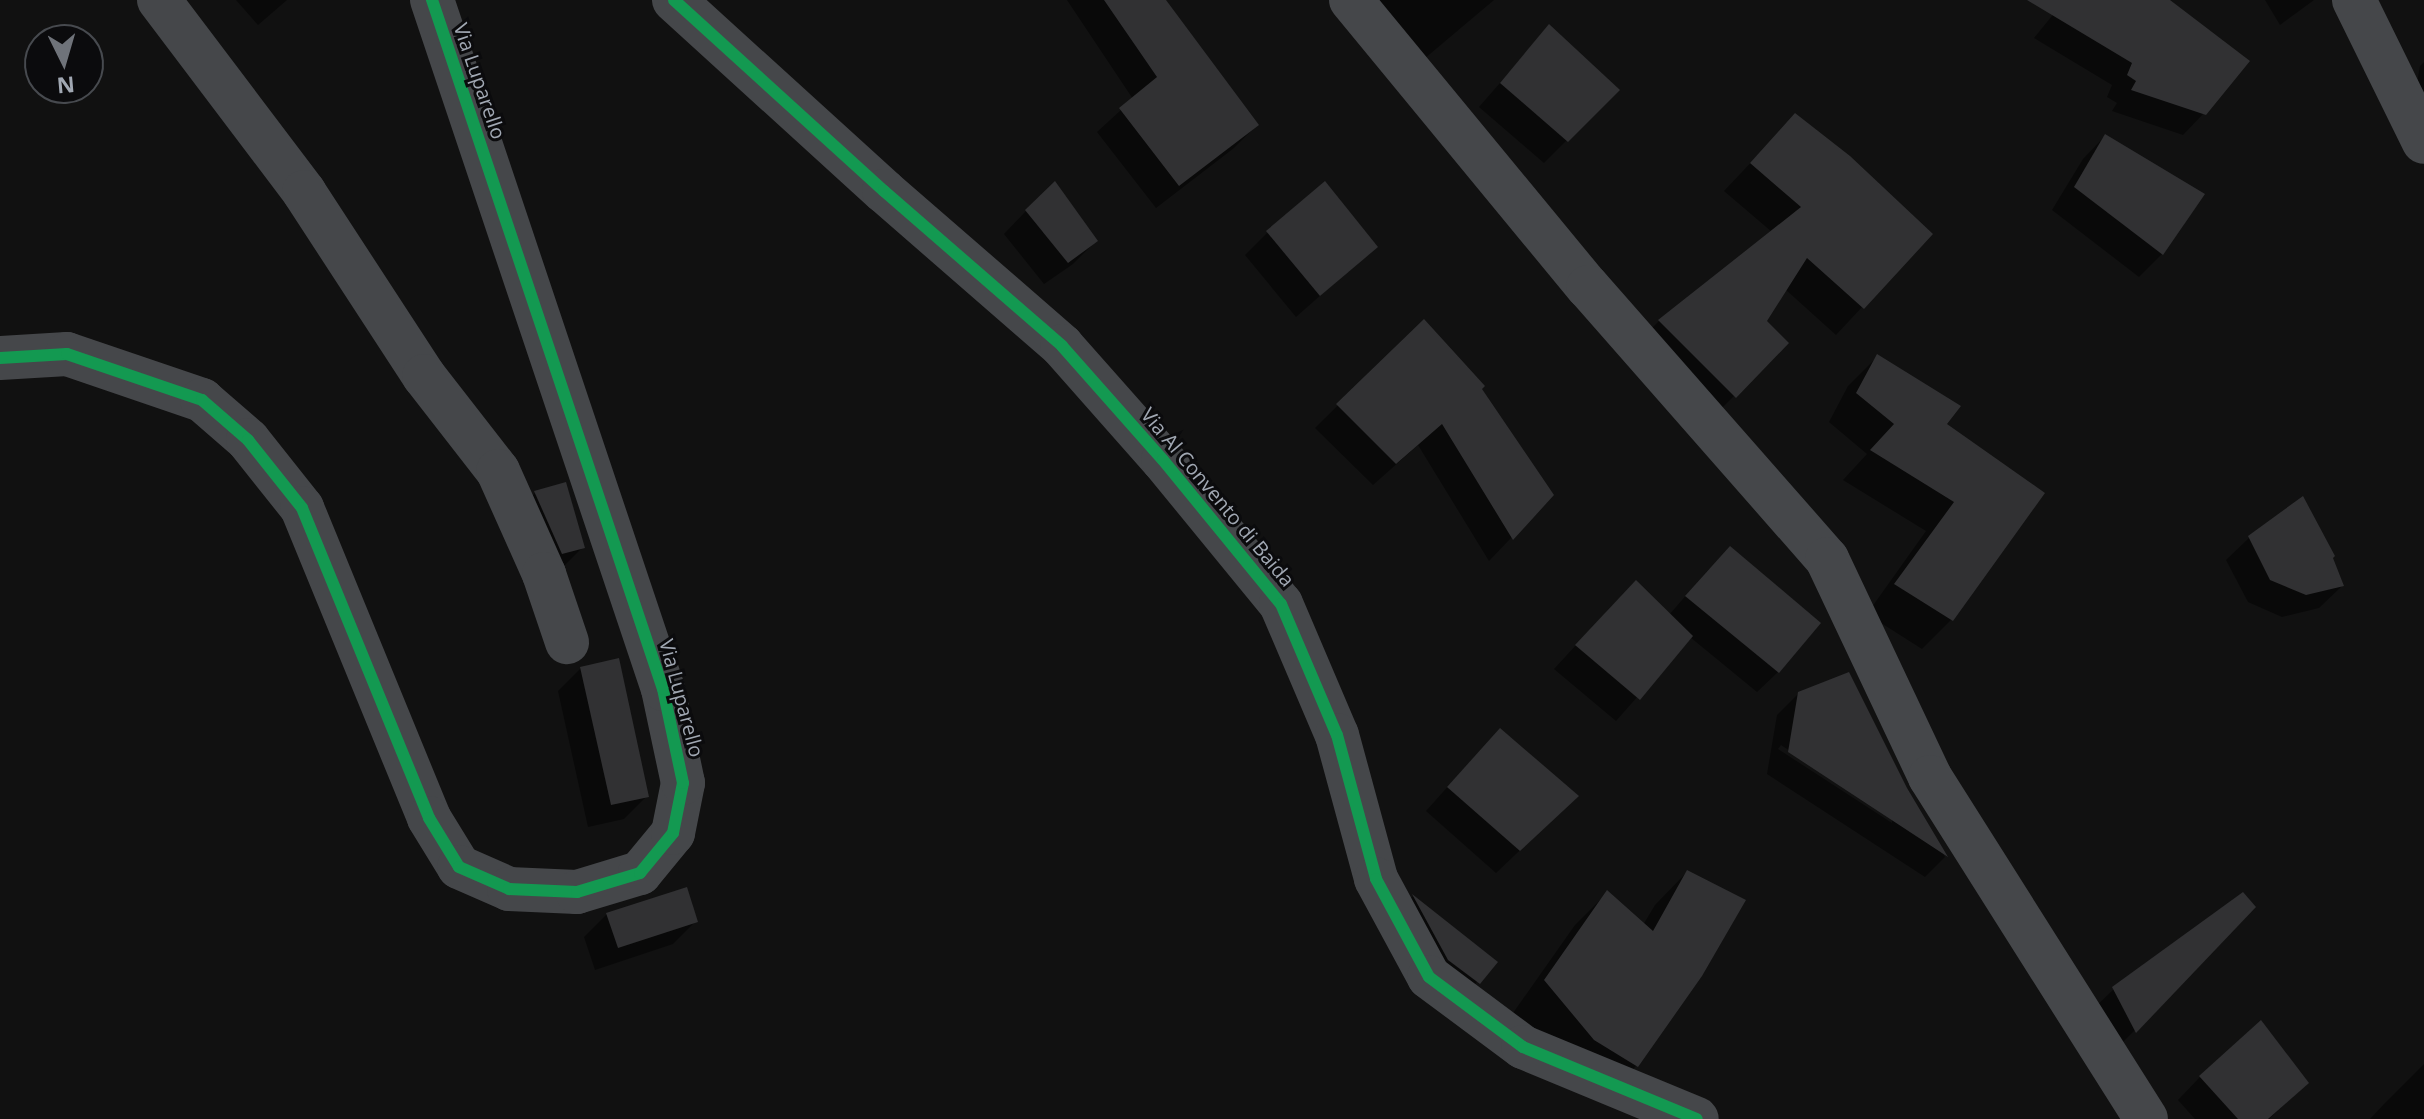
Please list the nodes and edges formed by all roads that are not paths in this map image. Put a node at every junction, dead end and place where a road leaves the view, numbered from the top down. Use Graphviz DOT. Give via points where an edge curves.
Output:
graph roads {
  1 [pos="159,0"];
  2 [pos="432,0"];
  3 [pos="674,0"];
  4 [pos="1351,0"];
  5 [pos="2354,0"];
  6 [pos="2424,142"];
  7 [pos="0,358"];
  8 [pos="567,642"];
  9 [pos="1697,1119"];
  10 [pos="2146,1119"];
  1 -- 8 [label="street" via="304,192 424,376 498,471 544,574"];
  2 -- 7 [label="street, Via Luparello" via="663,689 683,783 673,833 640,873 577,892 509,889 459,867 429,818 302,508 248,440 202,400 67,354"];
  3 -- 9 [label="street, Via Al Convento di Baida" via="1062,346 1281,604 1337,735 1376,879 1429,977 1523,1047"];
  4 -- 10 [label="street" via="1588,287 1827,559 1930,777"];
  5 -- 6 [label="street"];
}
